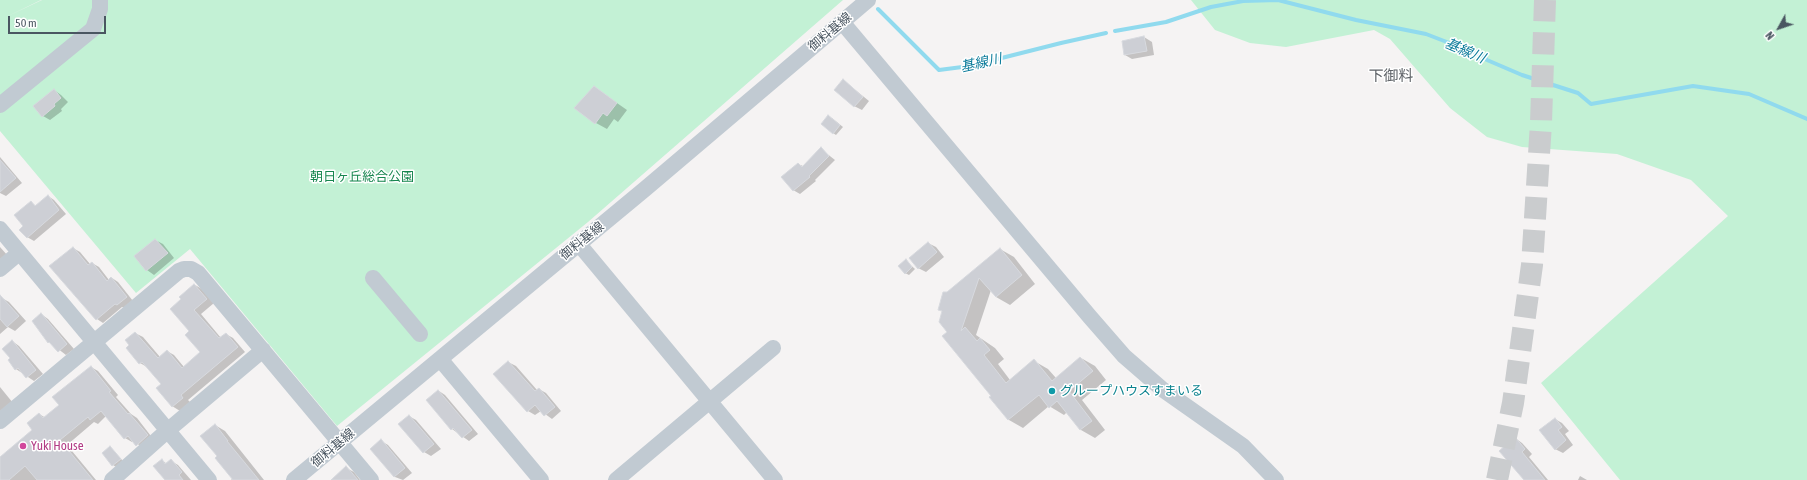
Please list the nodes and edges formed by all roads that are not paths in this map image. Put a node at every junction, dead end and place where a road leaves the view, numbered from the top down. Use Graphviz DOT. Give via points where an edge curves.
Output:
graph roads {
  1 [pos="100,0"];
  2 [pos="868,0"];
  3 [pos="842,22"];
  4 [pos="0,104"];
  5 [pos="0,229"];
  6 [pos="578,243"];
  7 [pos="20,253"];
  8 [pos="0,269"];
  9 [pos="372,278"];
  10 [pos="420,334"];
  11 [pos="94,342"];
  12 [pos="773,348"];
  13 [pos="263,350"];
  14 [pos="440,359"];
  15 [pos="710,402"];
  16 [pos="0,421"];
  17 [pos="168,430"];
  18 [pos="339,442"];
  19 [pos="112,480"];
  20 [pos="209,480"];
  21 [pos="294,480"];
  22 [pos="371,480"];
  23 [pos="541,480"];
  24 [pos="616,480"];
  25 [pos="775,480"];
  26 [pos="1276,480"];
  1 -- 4 [label="street" via="100,9 93,29"];
  2 -- 3 [label="street, 御料基線"];
  3 -- 6 [label="street, 御料基線"];
  3 -- 26 [label="street" via="1124,356 1162,389 1243,446"];
  5 -- 7 [label="street"];
  6 -- 14 [label="street, 御料基線"];
  6 -- 15 [label="street"];
  7 -- 8 [label="street"];
  7 -- 11 [label="street"];
  9 -- 10 [label="street"];
  11 -- 13 [label="street" via="179,271 191,269 198,273"];
  11 -- 16 [label="street"];
  11 -- 17 [label="street"];
  12 -- 15 [label="street"];
  13 -- 17 [label="street"];
  13 -- 18 [label="street"];
  14 -- 18 [label="street, 御料基線"];
  14 -- 23 [label="street"];
  15 -- 24 [label="street"];
  15 -- 25 [label="street"];
  17 -- 19 [label="street"];
  17 -- 20 [label="street"];
  18 -- 21 [label="street, 御料基線"];
  18 -- 22 [label="street"];
}
